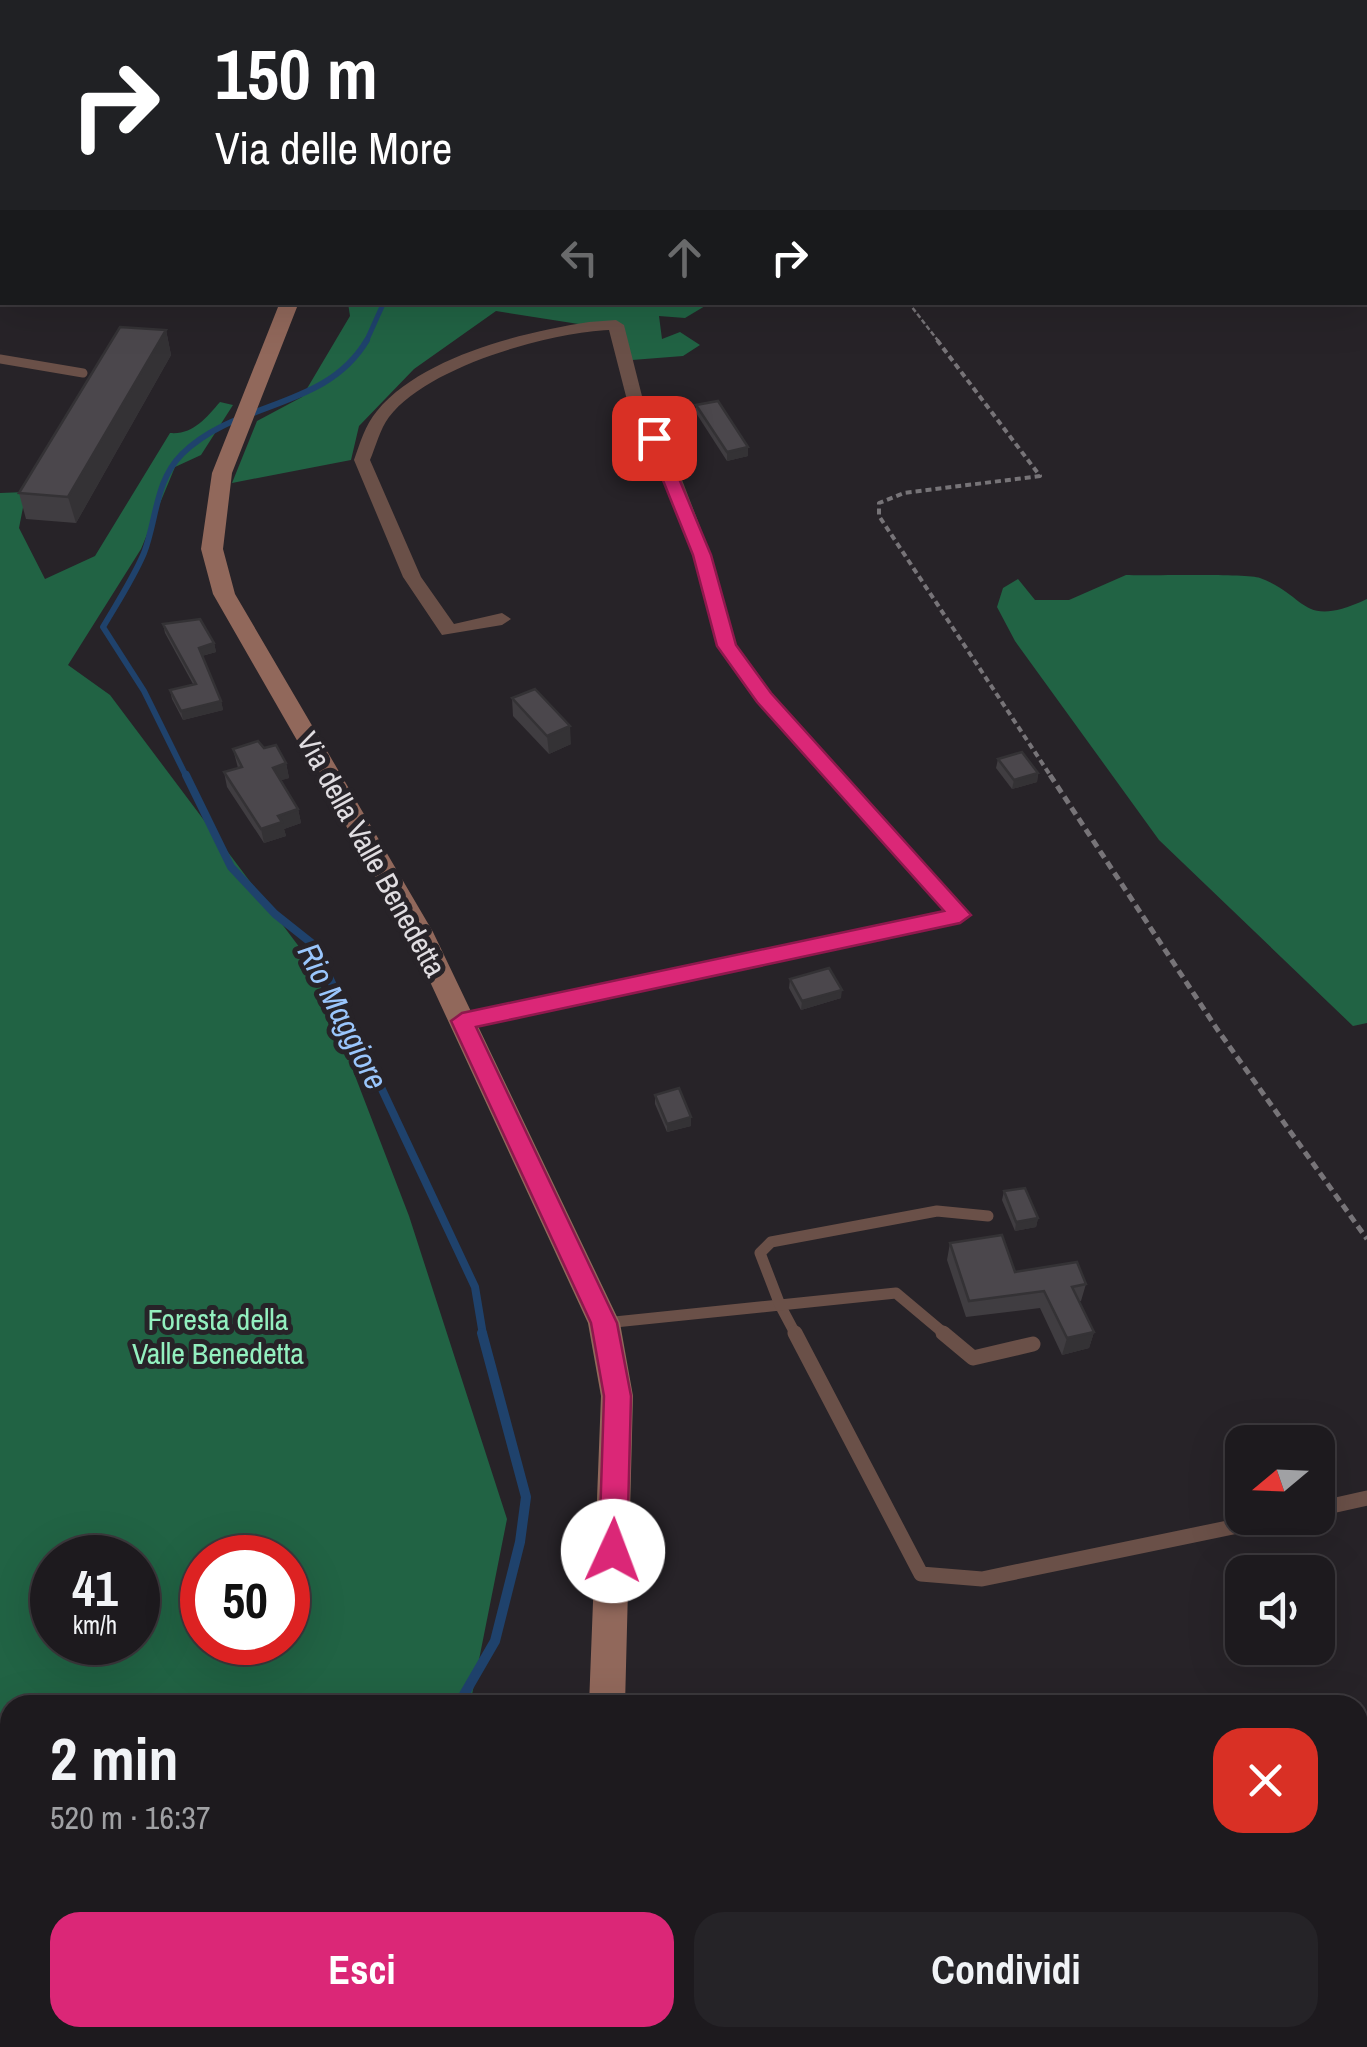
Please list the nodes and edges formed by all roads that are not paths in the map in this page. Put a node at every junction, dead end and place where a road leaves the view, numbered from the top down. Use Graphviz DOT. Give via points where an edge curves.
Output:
graph roads {
  1 [pos="289,305"];
  2 [pos="614,314"];
  3 [pos="0,358"];
  4 [pos="83,373"];
  5 [pos="502,619"];
  6 [pos="462,1021"];
  7 [pos="988,1216"];
  8 [pos="780,1305"];
  9 [pos="604,1323"];
  10 [pos="1033,1344"];
  11 [pos="1367,1498"];
  12 [pos="1335,1505"];
  13 [pos="1225,1529"];
  14 [pos="607,1695"];
  1 -- 6 [label="main road, Via della Valle Benedetta" via="215,506 212,550 224,594 420,932"];
  2 -- 5 [label="street" via="495,351 407,390 381,414 362,460 412,576 449,631"];
  2 -- 6 [label="street" via="636,404 672,472 727,646 764,697 960,915"];
  3 -- 4 [label="lane"];
  6 -- 9 [label="main road, Via della Valle Benedetta"];
  7 -- 8 [label="lane" via="937,1211 771,1242 760,1253"];
  8 -- 9 [label="lane"];
  8 -- 10 [label="lane" via="896,1292 973,1358"];
  8 -- 13 [label="lane" via="921,1574 982,1579"];
  9 -- 14 [label="main road, Via della Valle Benedetta" via="617,1396"];
  11 -- 12 [label="lane"];
}
